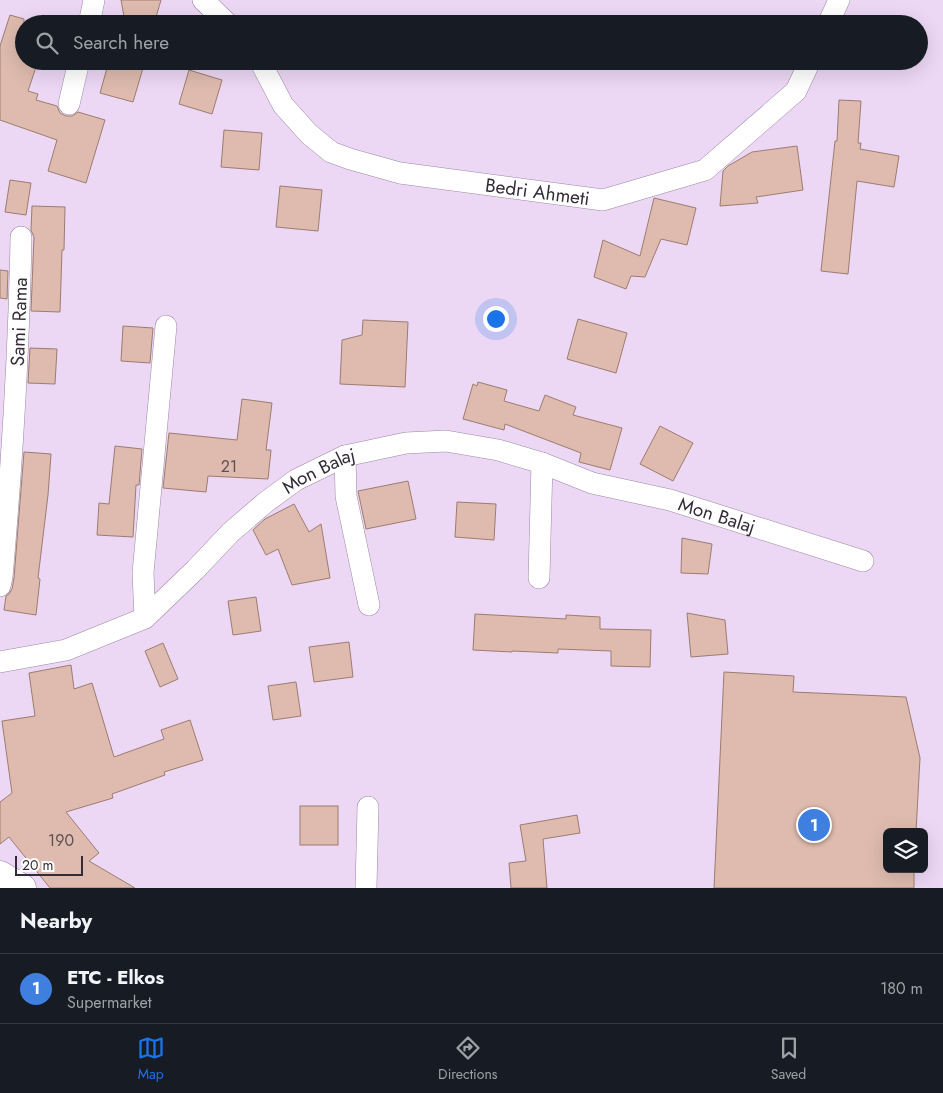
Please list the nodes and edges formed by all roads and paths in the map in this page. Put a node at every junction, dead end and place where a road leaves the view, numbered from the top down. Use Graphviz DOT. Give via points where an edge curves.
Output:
graph roads {
  1 [pos="94,0"];
  2 [pos="203,0"];
  3 [pos="839,0"];
  4 [pos="90,15"];
  5 [pos="219,15"];
  6 [pos="832,15"];
  7 [pos="78,70"];
  8 [pos="265,70"];
  9 [pos="806,70"];
  10 [pos="69,104"];
  11 [pos="21,237"];
  12 [pos="166,326"];
  13 [pos="345,456"];
  14 [pos="542,463"];
  15 [pos="863,561"];
  16 [pos="539,578"];
  17 [pos="0,586"];
  18 [pos="369,605"];
  19 [pos="145,618"];
  20 [pos="0,662"];
  21 [pos="368,807"];
  22 [pos="0,875"];
  23 [pos="22,888"];
  24 [pos="366,888"];
  1 -- 4 [label="street"];
  2 -- 5 [label="street"];
  3 -- 6 [label="street"];
  7 -- 10 [label="street"];
  8 -- 9 [label="street, Bedri Ahmeti" via="283,105 331,152 400,173 603,200 705,170 796,91"];
  11 -- 17 [label="street, Sami Rama" via="8,517"];
  12 -- 19 [label="street" via="143,573"];
  13 -- 14 [label="street, Mon Balaj" via="406,443 446,441 498,450"];
  13 -- 18 [label="street" via="346,496"];
  13 -- 19 [label="street, Mon Balaj" via="296,480 266,502 231,532"];
  14 -- 15 [label="street, Mon Balaj" via="592,483 670,500"];
  14 -- 16 [label="street"];
  19 -- 20 [label="street, Mon Balaj" via="66,650"];
  21 -- 24 [label="street"];
  22 -- 23 [label="main road"];
}
